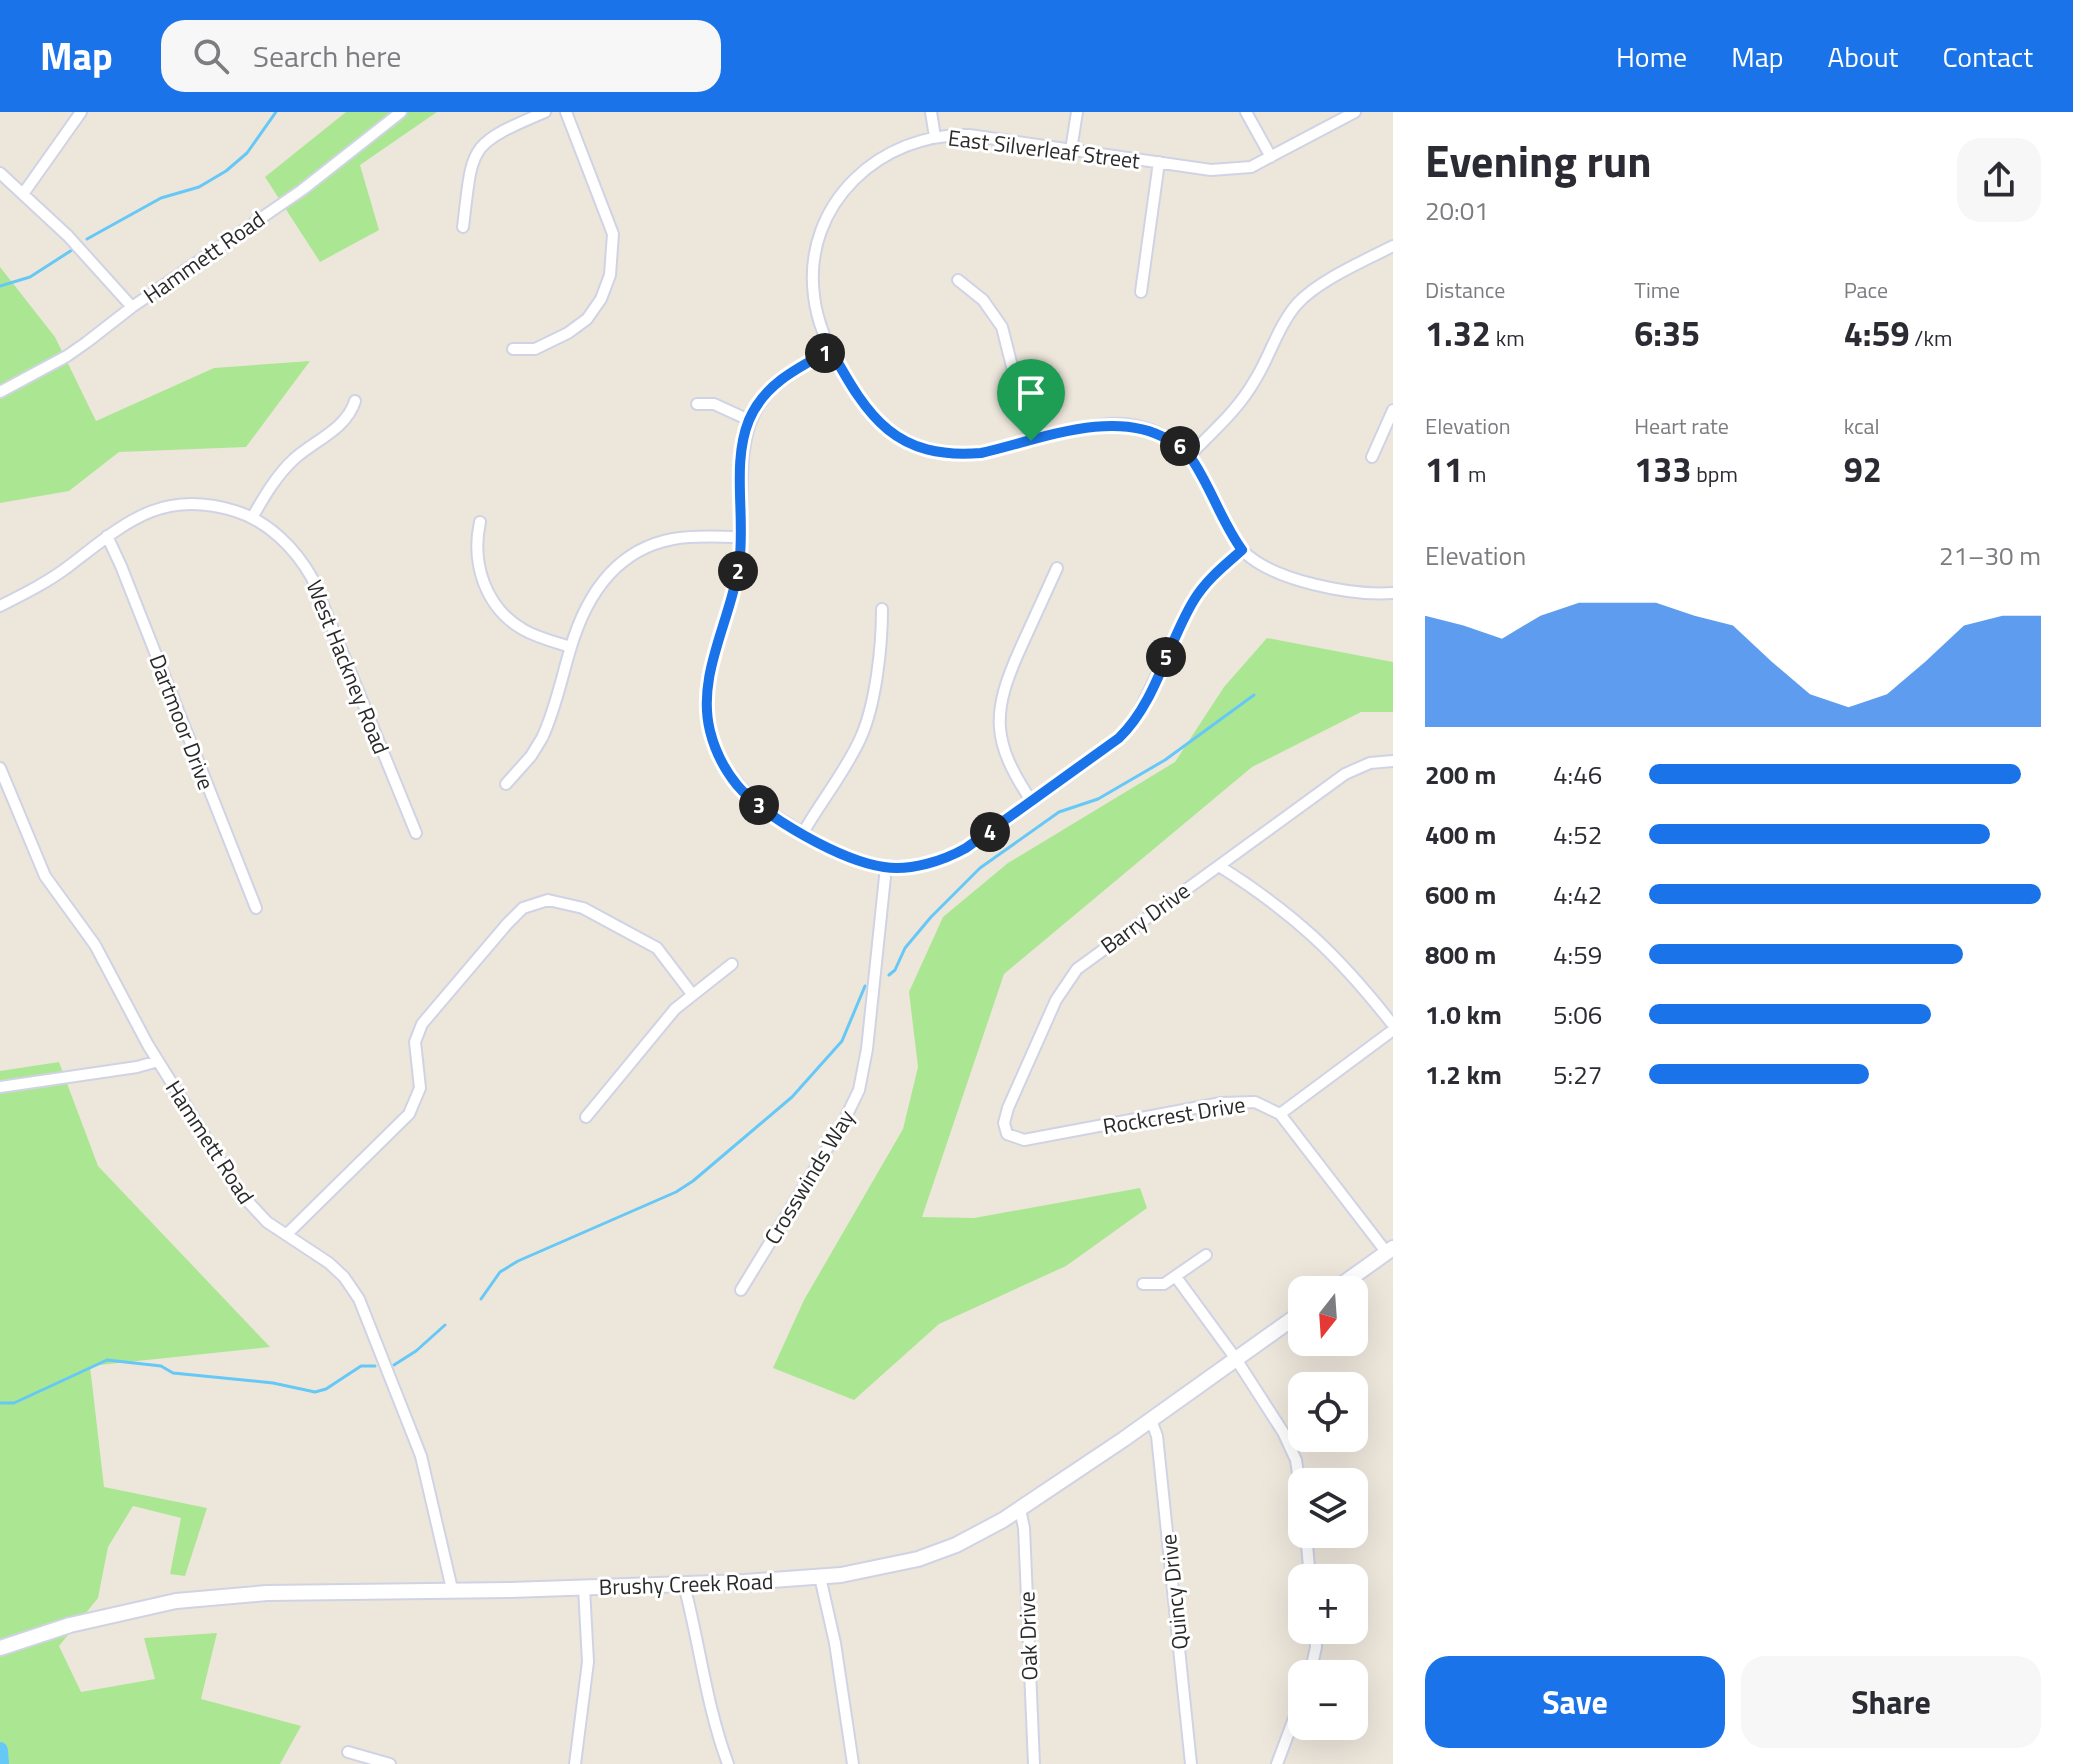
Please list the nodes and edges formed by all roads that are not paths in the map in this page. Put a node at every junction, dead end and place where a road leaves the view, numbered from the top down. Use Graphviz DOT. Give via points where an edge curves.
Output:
graph roads {
  1 [pos="81,112"];
  2 [pos="401,112"];
  3 [pos="545,112"];
  4 [pos="566,112"];
  5 [pos="931,112"];
  6 [pos="1077,112"];
  7 [pos="1246,112"];
  8 [pos="1355,112"];
  9 [pos="935,137"];
  10 [pos="1071,150"];
  11 [pos="1271,157"];
  12 [pos="1159,162"];
  13 [pos="0,173"];
  14 [pos="23,194"];
  15 [pos="463,227"];
  16 [pos="1393,246"];
  17 [pos="958,280"];
  18 [pos="1141,292"];
  19 [pos="132,307"];
  20 [pos="513,349"];
  21 [pos="831,350"];
  22 [pos="0,392"];
  23 [pos="355,401"];
  24 [pos="697,404"];
  25 [pos="1393,410"];
  26 [pos="749,420"];
  27 [pos="1031,441"];
  28 [pos="1190,455"];
  29 [pos="1372,457"];
  30 [pos="253,516"];
  31 [pos="480,522"];
  32 [pos="107,536"];
  33 [pos="740,537"];
  34 [pos="1242,550"];
  35 [pos="1057,568"];
  36 [pos="1393,593"];
  37 [pos="0,606"];
  38 [pos="882,609"];
  39 [pos="571,647"];
  40 [pos="1393,761"];
  41 [pos="0,768"];
  42 [pos="506,784"];
  43 [pos="1032,802"];
  44 [pos="416,833"];
  45 [pos="803,833"];
  46 [pos="1219,866"];
  47 [pos="886,867"];
  48 [pos="256,908"];
  49 [pos="732,964"];
  50 [pos="692,994"];
  51 [pos="1393,1028"];
  52 [pos="158,1061"];
  53 [pos="0,1087"];
  54 [pos="1280,1114"];
  55 [pos="586,1117"];
  56 [pos="1035,1139"];
  57 [pos="287,1234"];
  58 [pos="1390,1251"];
  59 [pos="1206,1255"];
  60 [pos="1354,1276"];
  61 [pos="1176,1277"];
  62 [pos="1143,1284"];
  63 [pos="741,1290"];
  64 [pos="1288,1322"];
  65 [pos="1236,1359"];
  66 [pos="1151,1420"];
  67 [pos="1298,1468"];
  68 [pos="1020,1509"];
  69 [pos="820,1577"];
  70 [pos="684,1585"];
  71 [pos="584,1588"];
  72 [pos="452,1589"];
  73 [pos="0,1648"];
  74 [pos="1288,1735"];
  75 [pos="348,1752"];
  76 [pos="390,1764"];
  77 [pos="575,1764"];
  78 [pos="728,1764"];
  79 [pos="853,1764"];
  80 [pos="1034,1764"];
  81 [pos="1191,1764"];
  82 [pos="1277,1764"];
  1 -- 14 [label="street"];
  2 -- 19 [label="street, Hammett Road" via="302,190"];
  3 -- 15 [label="street" via="483,142 470,172"];
  4 -- 20 [label="street" via="613,234 610,275 587,319 535,349"];
  5 -- 9 [label="street"];
  6 -- 10 [label="street"];
  7 -- 11 [label="street"];
  8 -- 11 [label="street, East Silverleaf Street"];
  9 -- 10 [label="street, East Silverleaf Street" via="969,135"];
  9 -- 21 [label="street, East Silverleaf Street" via="904,145 875,161 849,184 829,213 813,281 819,320"];
  10 -- 12 [label="street, East Silverleaf Street"];
  11 -- 12 [label="street, East Silverleaf Street" via="1241,169 1220,170"];
  12 -- 18 [label="street"];
  13 -- 14 [label="street"];
  14 -- 19 [label="street"];
  16 -- 28 [label="street" via="1299,302 1245,397"];
  17 -- 27 [label="street" via="983,300 1002,327"];
  19 -- 22 [label="street, Hammett Road" via="67,356"];
  21 -- 26 [label="street" via="774,385"];
  21 -- 27 [label="street, East Silverleaf Street" via="867,411 910,444 961,455"];
  23 -- 30 [label="street" via="341,424 283,470"];
  24 -- 26 [label="street" via="714,404"];
  25 -- 29 [label="street"];
  26 -- 33 [label="street" via="742,450"];
  27 -- 28 [label="street, East Silverleaf Street" via="1124,424 1154,431"];
  28 -- 34 [label="street"];
  30 -- 32 [label="street, West Hackney Road" via="211,504 176,504 139,515"];
  30 -- 44 [label="street, West Hackney Road" via="291,547 312,578"];
  31 -- 39 [label="street" via="478,564 494,603 525,631"];
  32 -- 37 [label="street, West Hackney Road" via="67,568"];
  32 -- 48 [label="street, Dartmoor Drive"];
  33 -- 39 [label="street" via="673,539 632,555 593,593"];
  33 -- 45 [label="street" via="736,582 708,682 709,727 720,759 738,786"];
  34 -- 36 [label="street" via="1279,573 1351,591"];
  34 -- 43 [label="street" via="1193,600 1129,729"];
  35 -- 43 [label="street" via="1007,679 1000,707 1005,754"];
  38 -- 45 [label="street" via="866,724"];
  39 -- 42 [label="street" via="542,738"];
  40 -- 46 [label="street, Barry Drive" via="1370,763 1345,774"];
  41 -- 52 [label="street, Hammett Road" via="45,876 95,946"];
  43 -- 47 [label="street" via="956,854"];
  45 -- 47 [label="street" via="841,855"];
  46 -- 51 [label="street" via="1280,907 1333,954"];
  46 -- 56 [label="street, Barry Drive" via="1094,955 1061,989 1004,1123 1007,1134"];
  47 -- 63 [label="street, Crosswinds Way" via="859,1090"];
  49 -- 50 [label="street"];
  50 -- 55 [label="street"];
  50 -- 57 [label="street" via="657,948 616,924 583,908 548,900 523,908 422,1024 415,1042 420,1088 409,1114"];
  51 -- 54 [label="street"];
  52 -- 53 [label="street"];
  52 -- 57 [label="street, Hammett Road" via="241,1194 267,1222"];
  54 -- 56 [label="street, Rockcrest Drive" via="1261,1103 1236,1101"];
  54 -- 58 [label="street, Rockcrest Drive"];
  57 -- 72 [label="street, Hammett Road" via="336,1269 363,1309 421,1456"];
  58 -- 60 [label="main road"];
  59 -- 61 [label="street"];
  61 -- 62 [label="street"];
  61 -- 65 [label="street"];
  64 -- 65 [label="main road, Brushy Creek Road"];
  65 -- 66 [label="main road, Brushy Creek Road"];
  65 -- 67 [label="street" via="1290,1445"];
  66 -- 68 [label="main road, Brushy Creek Road"];
  66 -- 81 [label="street, Quincy Drive" via="1157,1436"];
  68 -- 69 [label="main road, Brushy Creek Road" via="936,1553"];
  68 -- 80 [label="street, Oak Drive"];
  69 -- 70 [label="main road, Brushy Creek Road"];
  69 -- 79 [label="street"];
  70 -- 71 [label="main road, Brushy Creek Road"];
  70 -- 78 [label="street"];
  71 -- 72 [label="main road, Brushy Creek Road"];
  71 -- 77 [label="street" via="588,1662"];
  72 -- 73 [label="main road, Brushy Creek Road" via="267,1593 176,1601"];
  74 -- 82 [label="street"];
  75 -- 76 [label="street"];
}
